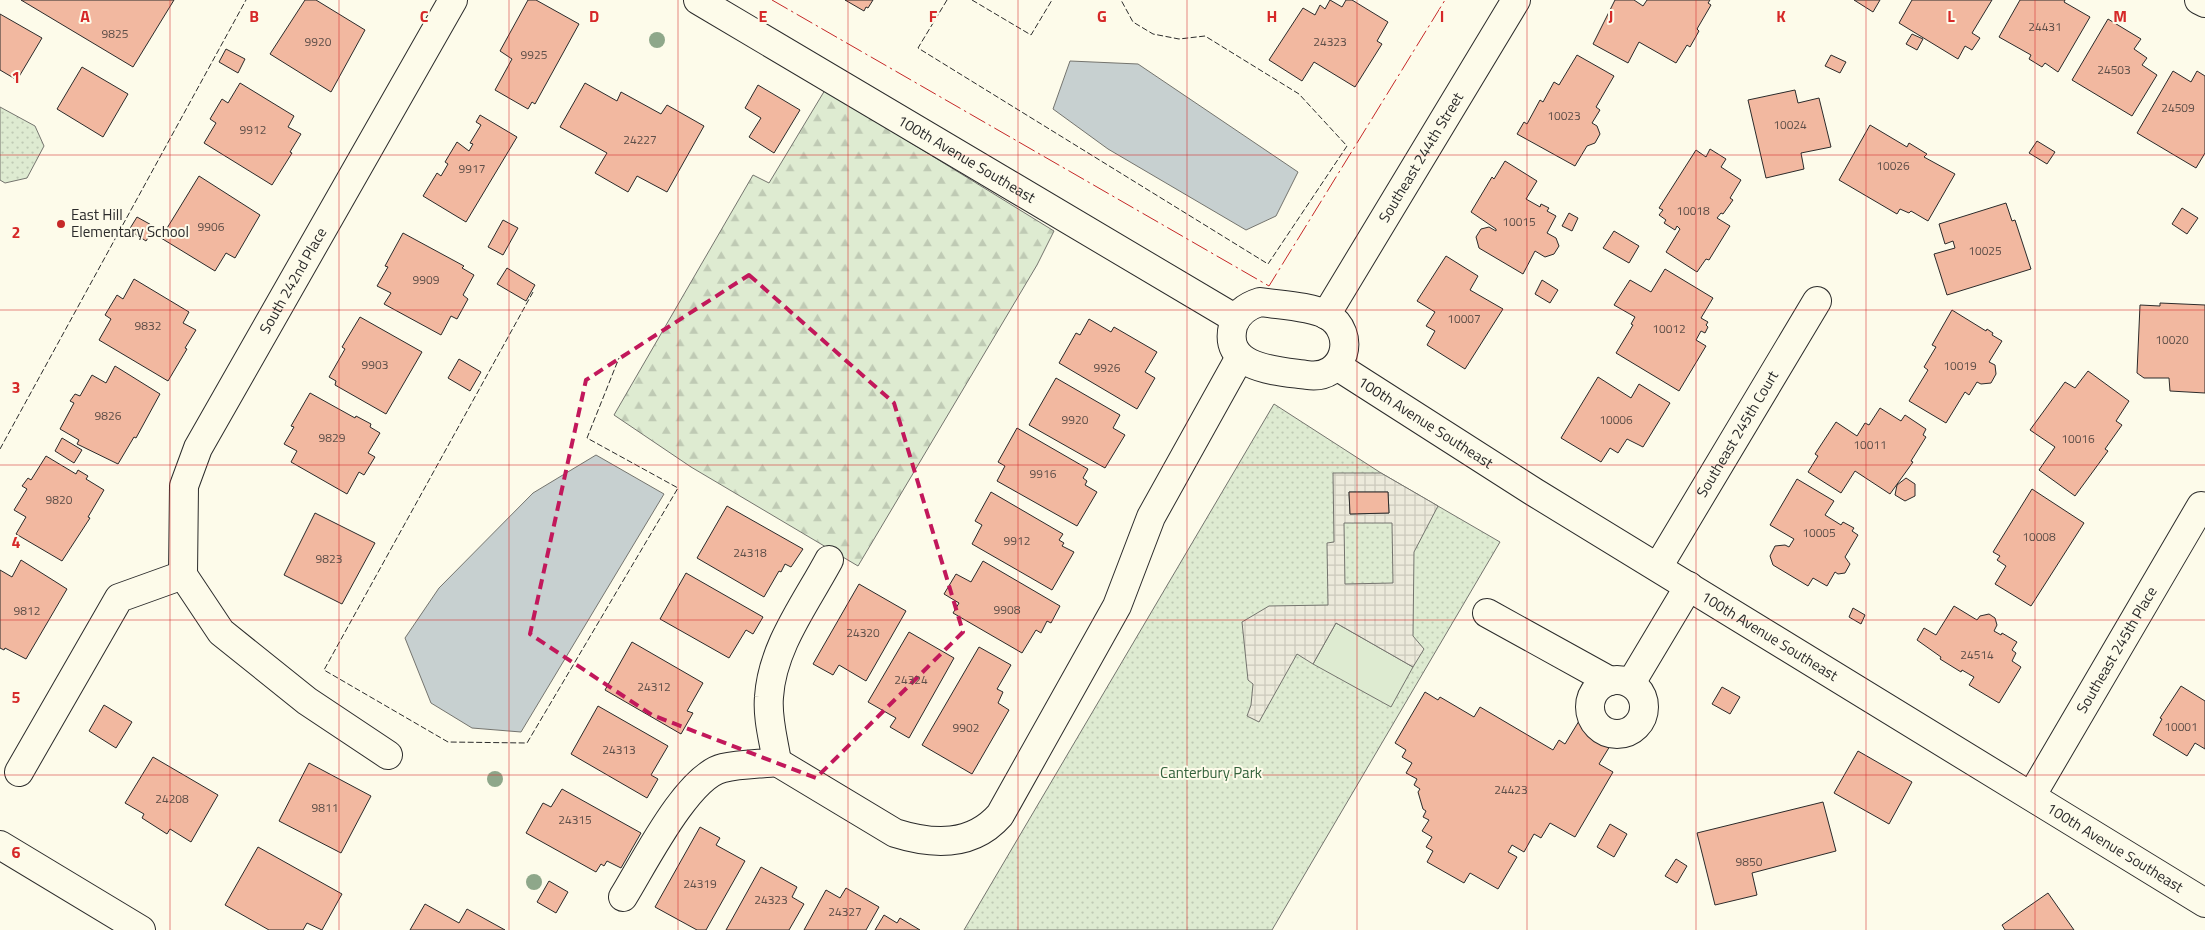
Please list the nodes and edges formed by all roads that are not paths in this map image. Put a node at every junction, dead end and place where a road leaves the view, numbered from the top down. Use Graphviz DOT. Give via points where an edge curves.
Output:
graph roads {
  1 [pos="453,0"];
  2 [pos="698,0"];
  3 [pos="1516,0"];
  4 [pos="2199,0"];
  5 [pos="2205,4"];
  6 [pos="1817,301"];
  7 [pos="1326,315"];
  8 [pos="1236,319"];
  9 [pos="1240,357"];
  10 [pos="1337,366"];
  11 [pos="2201,506"];
  12 [pos="829,560"];
  13 [pos="1658,567"];
  14 [pos="183,575"];
  15 [pos="1689,586"];
  16 [pos="1487,612"];
  17 [pos="388,755"];
  18 [pos="777,762"];
  19 [pos="19,772"];
  20 [pos="2032,795"];
  21 [pos="0,845"];
  22 [pos="623,897"];
  23 [pos="2205,903"];
  24 [pos="141,930"];
  1 -- 14 [label="street, South 242nd Place" via="198,448 184,486"];
  2 -- 8 [label="street, 100th Avenue Southeast"];
  3 -- 7 [label="street, Southeast 244th Street"];
  4 -- 5 [label="street"];
  6 -- 13 [label="street, Southeast 245th Court"];
  7 -- 8 [label="street" via="1260,302 1242,311"];
  7 -- 10 [label="street" via="1334,321 1344,338 1342,357"];
  8 -- 9 [label="street" via="1232,339"];
  9 -- 10 [label="street" via="1260,367 1318,377"];
  9 -- 18 [label="street" via="1155,510 1117,606 1000,815 989,828 966,838 940,841 895,833"];
  10 -- 13 [label="street, 100th Avenue Southeast"];
  11 -- 20 [label="street, Southeast 245th Place"];
  12 -- 18 [label="street" via="781,648 772,671 768,699"];
  13 -- 15 [label="street, 100th Avenue Southeast"];
  14 -- 17 [label="street" via="221,632 307,701"];
  14 -- 19 [label="street" via="119,598"];
  15 -- 16 [label="street" via="1620,682"];
  15 -- 20 [label="street, 100th Avenue Southeast"];
  18 -- 22 [label="street" via="722,768 696,785 682,801"];
  20 -- 23 [label="street, 100th Avenue Southeast"];
  21 -- 24 [label="street"];
}
